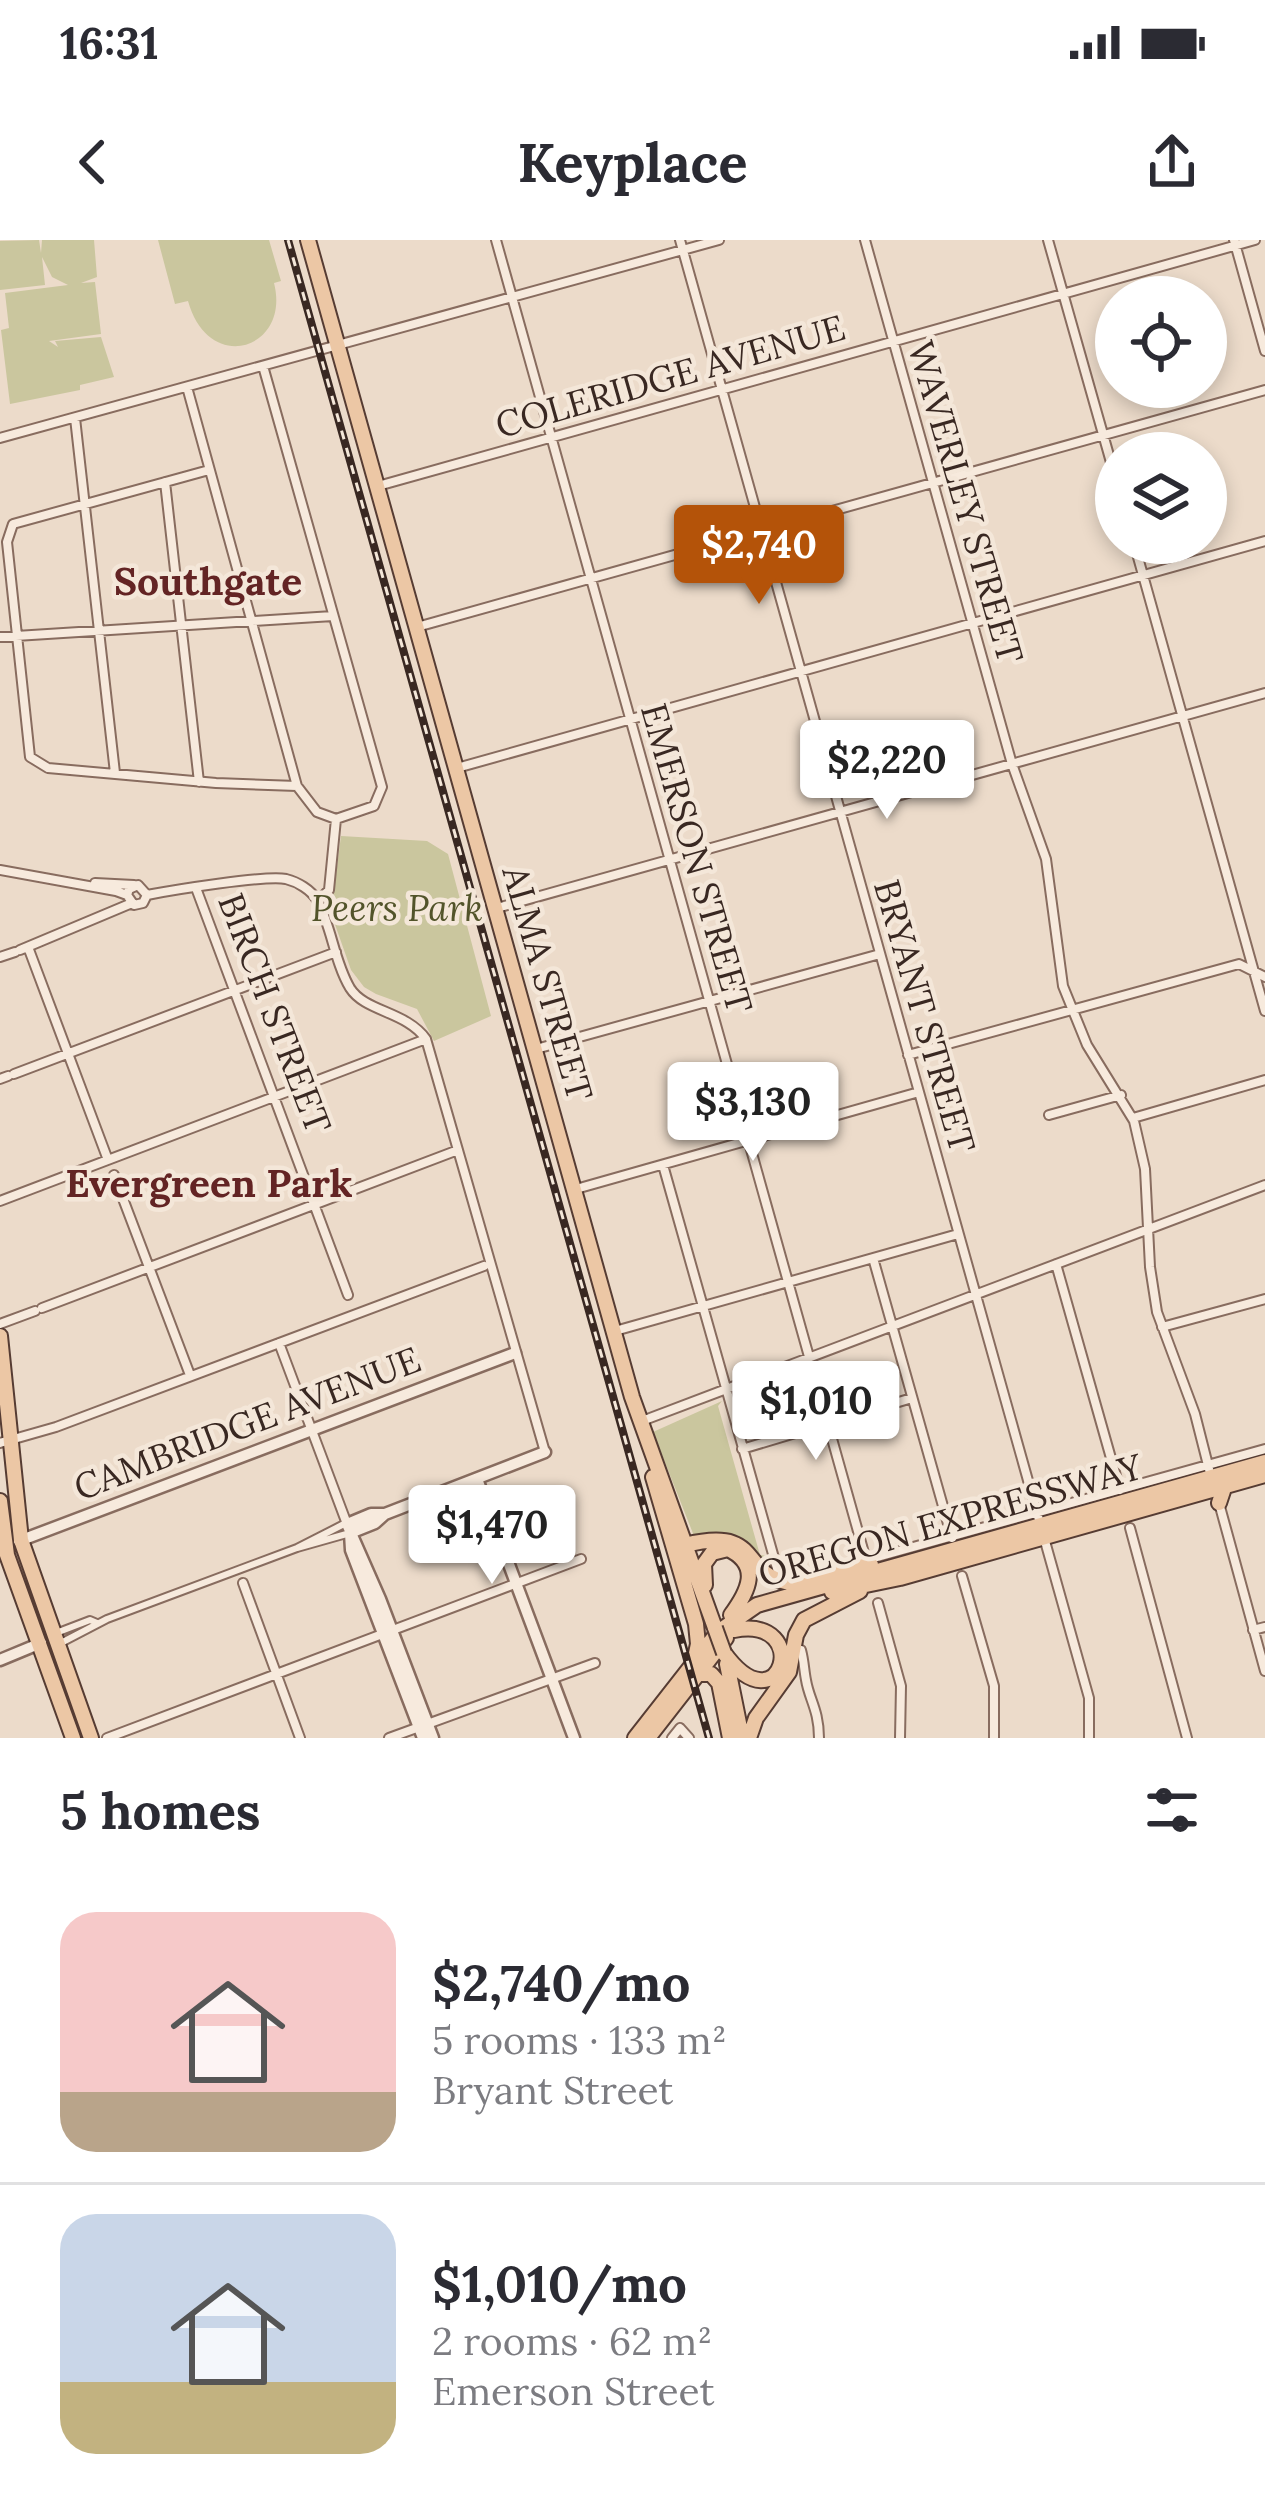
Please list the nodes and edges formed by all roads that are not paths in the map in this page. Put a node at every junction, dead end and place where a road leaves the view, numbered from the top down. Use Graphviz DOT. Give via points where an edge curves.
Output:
graph roads {
  1 [pos="308,240"];
  2 [pos="496,240"];
  3 [pos="718,240"];
  4 [pos="865,240"];
  5 [pos="1048,240"];
  6 [pos="1255,240"];
  7 [pos="1234,243"];
  8 [pos="681,245"];
  9 [pos="1064,293"];
  10 [pos="512,297"];
  11 [pos="893,341"];
  12 [pos="337,345"];
  13 [pos="1265,352"];
  14 [pos="263,366"];
  15 [pos="187,387"];
  16 [pos="722,390"];
  17 [pos="1265,390"];
  18 [pos="75,418"];
  19 [pos="1102,432"];
  20 [pos="1110,432"];
  21 [pos="1095,436"];
  22 [pos="0,438"];
  23 [pos="551,439"];
  24 [pos="209,470"];
  25 [pos="165,482"];
  26 [pos="933,482"];
  27 [pos="377,486"];
  28 [pos="86,504"];
  29 [pos="760,531"];
  30 [pos="1265,541"];
  31 [pos="1140,564"];
  32 [pos="1143,575"];
  33 [pos="590,578"];
  34 [pos="333,616"];
  35 [pos="253,622"];
  36 [pos="972,623"];
  37 [pos="183,626"];
  38 [pos="416,627"];
  39 [pos="99,632"];
  40 [pos="17,636"];
  41 [pos="0,637"];
  42 [pos="800,671"];
  43 [pos="1265,693"];
  44 [pos="1182,716"];
  45 [pos="630,718"];
  46 [pos="1012,764"];
  47 [pos="455,768"];
  48 [pos="115,773"];
  49 [pos="199,782"];
  50 [pos="297,786"];
  51 [pos="841,812"];
  52 [pos="336,819"];
  53 [pos="670,859"];
  54 [pos="0,870"];
  55 [pos="82,883"];
  56 [pos="134,885"];
  57 [pos="196,888"];
  58 [pos="147,895"];
  59 [pos="323,896"];
  60 [pos="129,899"];
  61 [pos="497,908"];
  62 [pos="21,949"];
  63 [pos="336,952"];
  64 [pos="880,954"];
  65 [pos="0,956"];
  66 [pos="1254,972"];
  67 [pos="1265,977"];
  68 [pos="235,990"];
  69 [pos="709,1000"];
  70 [pos="1070,1010"];
  71 [pos="1265,1011"];
  72 [pos="426,1039"];
  73 [pos="536,1049"];
  74 [pos="69,1053"];
  75 [pos="908,1055"];
  76 [pos="8,1077"];
  77 [pos="1265,1080"];
  78 [pos="919,1092"];
  79 [pos="1121,1095"];
  80 [pos="275,1098"];
  81 [pos="1049,1115"];
  82 [pos="1133,1118"];
  83 [pos="749,1142"];
  84 [pos="460,1150"];
  85 [pos="108,1160"];
  86 [pos="663,1166"];
  87 [pos="114,1175"];
  88 [pos="1265,1185"];
  89 [pos="574,1190"];
  90 [pos="0,1201"];
  91 [pos="316,1204"];
  92 [pos="1148,1228"];
  93 [pos="958,1234"];
  94 [pos="873,1258"];
  95 [pos="1056,1264"];
  96 [pos="484,1266"];
  97 [pos="149,1268"];
  98 [pos="789,1282"];
  99 [pos="976,1293"];
  100 [pos="348,1294"];
  101 [pos="1265,1299"];
  102 [pos="702,1306"];
  103 [pos="0,1324"];
  104 [pos="892,1325"];
  105 [pos="1162,1328"];
  106 [pos="614,1331"];
  107 [pos="0,1336"];
  108 [pos="279,1343"];
  109 [pos="515,1353"];
  110 [pos="808,1356"];
  111 [pos="190,1376"];
  112 [pos="725,1388"];
  113 [pos="912,1399"];
  114 [pos="640,1421"];
  115 [pos="827,1423"];
  116 [pos="311,1430"];
  117 [pos="5,1442"];
  118 [pos="648,1443"];
  119 [pos="742,1449"];
  120 [pos="1265,1449"];
  121 [pos="545,1452"];
  122 [pos="1265,1462"];
  123 [pos="1265,1475"];
  124 [pos="477,1479"];
  125 [pos="1216,1484"];
  126 [pos="1120,1490"];
  127 [pos="0,1501"];
  128 [pos="1040,1524"];
  129 [pos="348,1528"];
  130 [pos="1130,1528"];
  131 [pos="952,1538"];
  132 [pos="21,1540"];
  133 [pos="685,1545"];
  134 [pos="2,1549"];
  135 [pos="581,1559"];
  136 [pos="897,1559"];
  137 [pos="866,1560"];
  138 [pos="839,1569"];
  139 [pos="962,1576"];
  140 [pos="782,1580"];
  141 [pos="243,1583"];
  142 [pos="516,1584"];
  143 [pos="870,1585"];
  144 [pos="878,1603"];
  145 [pos="708,1608"];
  146 [pos="1265,1627"];
  147 [pos="722,1630"];
  148 [pos="1253,1630"];
  149 [pos="389,1633"];
  150 [pos="54,1640"];
  151 [pos="39,1645"];
  152 [pos="801,1650"];
  153 [pos="724,1653"];
  154 [pos="0,1660"];
  155 [pos="595,1663"];
  156 [pos="694,1671"];
  157 [pos="1265,1671"];
  158 [pos="278,1675"];
  159 [pos="786,1677"];
  160 [pos="552,1678"];
  161 [pos="733,1688"];
  162 [pos="423,1730"];
  163 [pos="73,1738"];
  164 [pos="91,1738"];
  165 [pos="107,1738"];
  166 [pos="300,1738"];
  167 [pos="389,1738"];
  168 [pos="433,1738"];
  169 [pos="574,1738"];
  170 [pos="634,1738"];
  171 [pos="648,1738"];
  172 [pos="672,1738"];
  173 [pos="689,1738"];
  174 [pos="730,1738"];
  175 [pos="746,1738"];
  176 [pos="819,1738"];
  177 [pos="900,1738"];
  178 [pos="994,1738"];
  179 [pos="1089,1738"];
  180 [pos="1187,1738"];
  1 -- 12 [label="main road, ALMA STREET"];
  2 -- 10 [label="street, EMERSON STREET"];
  3 -- 8 [label="street"];
  4 -- 11 [label="street, WAVERLEY STREET"];
  5 -- 9 [label="street"];
  6 -- 7 [label="street, COLERIDGE AVENUE"];
  7 -- 9 [label="street, COLERIDGE AVENUE"];
  7 -- 13 [label="street"];
  8 -- 10 [label="street"];
  8 -- 16 [label="street, BRYANT STREET"];
  9 -- 11 [label="street, COLERIDGE AVENUE"];
  9 -- 19 [label="street"];
  10 -- 12 [label="street"];
  10 -- 23 [label="street, EMERSON STREET"];
  11 -- 16 [label="street, COLERIDGE AVENUE"];
  11 -- 26 [label="street, WAVERLEY STREET"];
  12 -- 14 [label="street"];
  12 -- 27 [label="main road, ALMA STREET"];
  14 -- 15 [label="street"];
  14 -- 34 [label="street"];
  15 -- 18 [label="street"];
  15 -- 24 [label="street"];
  16 -- 23 [label="street, COLERIDGE AVENUE"];
  16 -- 29 [label="street, BRYANT STREET"];
  17 -- 20 [label="street"];
  18 -- 22 [label="street"];
  18 -- 28 [label="street"];
  21 -- 26 [label="street"];
  23 -- 27 [label="street, COLERIDGE AVENUE"];
  23 -- 33 [label="street, EMERSON STREET"];
  24 -- 25 [label="street"];
  24 -- 35 [label="street"];
  25 -- 28 [label="street"];
  25 -- 37 [label="street"];
  26 -- 29 [label="street"];
  26 -- 36 [label="street, WAVERLEY STREET"];
  27 -- 38 [label="main road, ALMA STREET"];
  28 -- 39 [label="street"];
  28 -- 40 [label="street" via="13,524 7,542"];
  29 -- 33 [label="street"];
  29 -- 42 [label="street, BRYANT STREET"];
  30 -- 32 [label="street"];
  31 -- 32 [label="street"];
  32 -- 36 [label="street"];
  32 -- 44 [label="street"];
  33 -- 38 [label="street"];
  33 -- 45 [label="street, EMERSON STREET"];
  34 -- 35 [label="street"];
  34 -- 52 [label="street" via="382,787 374,806"];
  35 -- 37 [label="street"];
  35 -- 50 [label="street"];
  36 -- 42 [label="street"];
  36 -- 46 [label="street, WAVERLEY STREET"];
  37 -- 39 [label="street"];
  37 -- 49 [label="street"];
  38 -- 47 [label="main road, ALMA STREET"];
  39 -- 40 [label="street"];
  39 -- 48 [label="street"];
  40 -- 41 [label="street"];
  40 -- 48 [label="street" via="33,761"];
  42 -- 45 [label="street"];
  42 -- 51 [label="street, BRYANT STREET"];
  43 -- 44 [label="street"];
  44 -- 46 [label="street"];
  44 -- 66 [label="street"];
  45 -- 47 [label="street"];
  45 -- 53 [label="street, EMERSON STREET"];
  46 -- 51 [label="street"];
  46 -- 70 [label="street, WAVERLEY STREET" via="1046,859"];
  47 -- 61 [label="main road, ALMA STREET"];
  48 -- 49 [label="street"];
  49 -- 50 [label="street"];
  50 -- 52 [label="street" via="317,812"];
  51 -- 53 [label="street"];
  51 -- 64 [label="street, BRYANT STREET"];
  52 -- 59 [label="street"];
  53 -- 61 [label="street"];
  53 -- 69 [label="street, EMERSON STREET"];
  54 -- 55 [label="street"];
  55 -- 56 [label="street"];
  55 -- 60 [label="street"];
  56 -- 58 [label="street"];
  56 -- 60 [label="street"];
  57 -- 58 [label="street"];
  57 -- 63 [label="street" via="292,880 317,900"];
  57 -- 68 [label="street, BIRCH STREET"];
  58 -- 60 [label="street" via="140,904"];
  60 -- 62 [label="street"];
  61 -- 73 [label="main road, ALMA STREET"];
  62 -- 65 [label="street"];
  62 -- 74 [label="street"];
  63 -- 68 [label="street"];
  63 -- 72 [label="street" via="354,993 406,1018"];
  64 -- 69 [label="street"];
  64 -- 75 [label="street, BRYANT STREET"];
  66 -- 67 [label="street"];
  66 -- 70 [label="street" via="1239,964"];
  66 -- 71 [label="street"];
  68 -- 74 [label="street"];
  68 -- 80 [label="street, BIRCH STREET"];
  69 -- 73 [label="street"];
  69 -- 83 [label="street, EMERSON STREET"];
  70 -- 75 [label="street"];
  70 -- 79 [label="street, WAVERLEY STREET"];
  72 -- 80 [label="street"];
  72 -- 84 [label="street"];
  73 -- 89 [label="main road, ALMA STREET"];
  74 -- 76 [label="street"];
  74 -- 85 [label="street"];
  75 -- 78 [label="street, BRYANT STREET"];
  77 -- 82 [label="street"];
  78 -- 83 [label="street"];
  78 -- 93 [label="street, BRYANT STREET"];
  79 -- 81 [label="street"];
  79 -- 82 [label="street, WAVERLEY STREET"];
  80 -- 85 [label="street"];
  80 -- 91 [label="street, BIRCH STREET"];
  82 -- 92 [label="street, WAVERLEY STREET"];
  83 -- 86 [label="street"];
  83 -- 98 [label="street, EMERSON STREET"];
  84 -- 91 [label="street"];
  84 -- 109 [label="street"];
  85 -- 90 [label="street"];
  86 -- 89 [label="street"];
  86 -- 102 [label="street"];
  87 -- 97 [label="street"];
  88 -- 92 [label="street"];
  89 -- 106 [label="main road, ALMA STREET"];
  91 -- 97 [label="street"];
  91 -- 100 [label="street, BIRCH STREET"];
  92 -- 95 [label="street"];
  92 -- 105 [label="street, WAVERLEY STREET"];
  93 -- 94 [label="street"];
  93 -- 99 [label="street, BRYANT STREET"];
  94 -- 98 [label="street"];
  94 -- 104 [label="street"];
  95 -- 99 [label="street"];
  95 -- 126 [label="street"];
  96 -- 108 [label="street"];
  97 -- 103 [label="street"];
  97 -- 111 [label="street"];
  98 -- 102 [label="street"];
  98 -- 110 [label="street, EMERSON STREET"];
  99 -- 104 [label="street"];
  99 -- 128 [label="street, BRYANT STREET"];
  101 -- 105 [label="street"];
  102 -- 106 [label="street"];
  102 -- 112 [label="street"];
  104 -- 110 [label="street"];
  104 -- 113 [label="street"];
  105 -- 125 [label="street, WAVERLEY STREET"];
  106 -- 114 [label="main road, ALMA STREET"];
  107 -- 117 [label="main road"];
  108 -- 111 [label="street"];
  108 -- 116 [label="street"];
  109 -- 116 [label="street, CAMBRIDGE AVENUE"];
  109 -- 121 [label="street"];
  110 -- 112 [label="street"];
  110 -- 115 [label="street, EMERSON STREET"];
  111 -- 117 [label="street"];
  112 -- 114 [label="street"];
  112 -- 119 [label="street"];
  113 -- 115 [label="street"];
  113 -- 131 [label="street"];
  114 -- 118 [label="main road, ALMA STREET"];
  115 -- 119 [label="street"];
  115 -- 137 [label="street, EMERSON STREET"];
  116 -- 129 [label="street"];
  116 -- 132 [label="street, CAMBRIDGE AVENUE"];
  117 -- 132 [label="main road"];
  118 -- 133 [label="main road, ALMA STREET"];
  118 -- 156 [label="main road" via="698,1631"];
  119 -- 140 [label="street"];
  120 -- 125 [label="street"];
  121 -- 124 [label="street"];
  122 -- 125 [label="main road, OREGON EXPRESSWAY"];
  123 -- 125 [label="main road, OREGON EXPRESSWAY"];
  124 -- 129 [label="street"];
  124 -- 142 [label="street"];
  125 -- 126 [label="street"];
  125 -- 128 [label="main road, OREGON EXPRESSWAY"];
  125 -- 128 [label="main road, OREGON EXPRESSWAY" via="1194,1481"];
  125 -- 148 [label="street, WAVERLEY STREET"];
  126 -- 128 [label="street"];
  127 -- 134 [label="main road"];
  128 -- 131 [label="street"];
  128 -- 136 [label="main road, OREGON EXPRESSWAY"];
  128 -- 143 [label="main road, OREGON EXPRESSWAY"];
  128 -- 179 [label="street, BRYANT STREET" via="1089,1698"];
  129 -- 149 [label="street"];
  129 -- 150 [label="street"];
  130 -- 180 [label="street"];
  131 -- 136 [label="street"];
  132 -- 134 [label="street, CAMBRIDGE AVENUE"];
  132 -- 150 [label="main road"];
  133 -- 140 [label="main road" via="730,1540"];
  133 -- 145 [label="main road, ALMA STREET"];
  134 -- 151 [label="main road"];
  135 -- 142 [label="street"];
  136 -- 137 [label="street"];
  136 -- 138 [label="main road"];
  136 -- 147 [label="main road, OREGON EXPRESSWAY" via="764,1602"];
  137 -- 138 [label="street"];
  138 -- 140 [label="main road"];
  139 -- 178 [label="street" via="994,1686"];
  141 -- 158 [label="street"];
  142 -- 149 [label="street"];
  142 -- 160 [label="street"];
  143 -- 147 [label="main road, OREGON EXPRESSWAY" via="773,1608"];
  143 -- 159 [label="main road" via="804,1620"];
  144 -- 177 [label="street" via="901,1686"];
  145 -- 147 [label="main road, ALMA STREET"];
  145 -- 147 [label="main road" via="706,1559 734,1551 750,1583"];
  146 -- 148 [label="street"];
  147 -- 153 [label="main road, ALMA STREET, bridge"];
  147 -- 153 [label="main road" via="757,1628 782,1652 780,1668 753,1682"];
  147 -- 156 [label="main road, OREGON EXPRESSWAY"];
  148 -- 157 [label="street, WAVERLEY STREET"];
  149 -- 158 [label="street"];
  149 -- 162 [label="street"];
  150 -- 151 [label="street"];
  150 -- 164 [label="main road"];
  151 -- 154 [label="street"];
  151 -- 163 [label="main road"];
  152 -- 176 [label="street"];
  153 -- 161 [label="main road, ALMA STREET"];
  155 -- 160 [label="street"];
  156 -- 170 [label="main road, OREGON EXPRESSWAY"];
  156 -- 171 [label="main road, OREGON EXPRESSWAY"];
  156 -- 174 [label="main road" via="719,1683"];
  158 -- 165 [label="street"];
  158 -- 166 [label="street"];
  159 -- 161 [label="main road" via="767,1688"];
  159 -- 175 [label="main road"];
  160 -- 162 [label="street"];
  160 -- 169 [label="street"];
  161 -- 175 [label="main road, ALMA STREET"];
  162 -- 167 [label="street"];
  162 -- 168 [label="street"];
  172 -- 173 [label="street" via="680,1728"];
}
